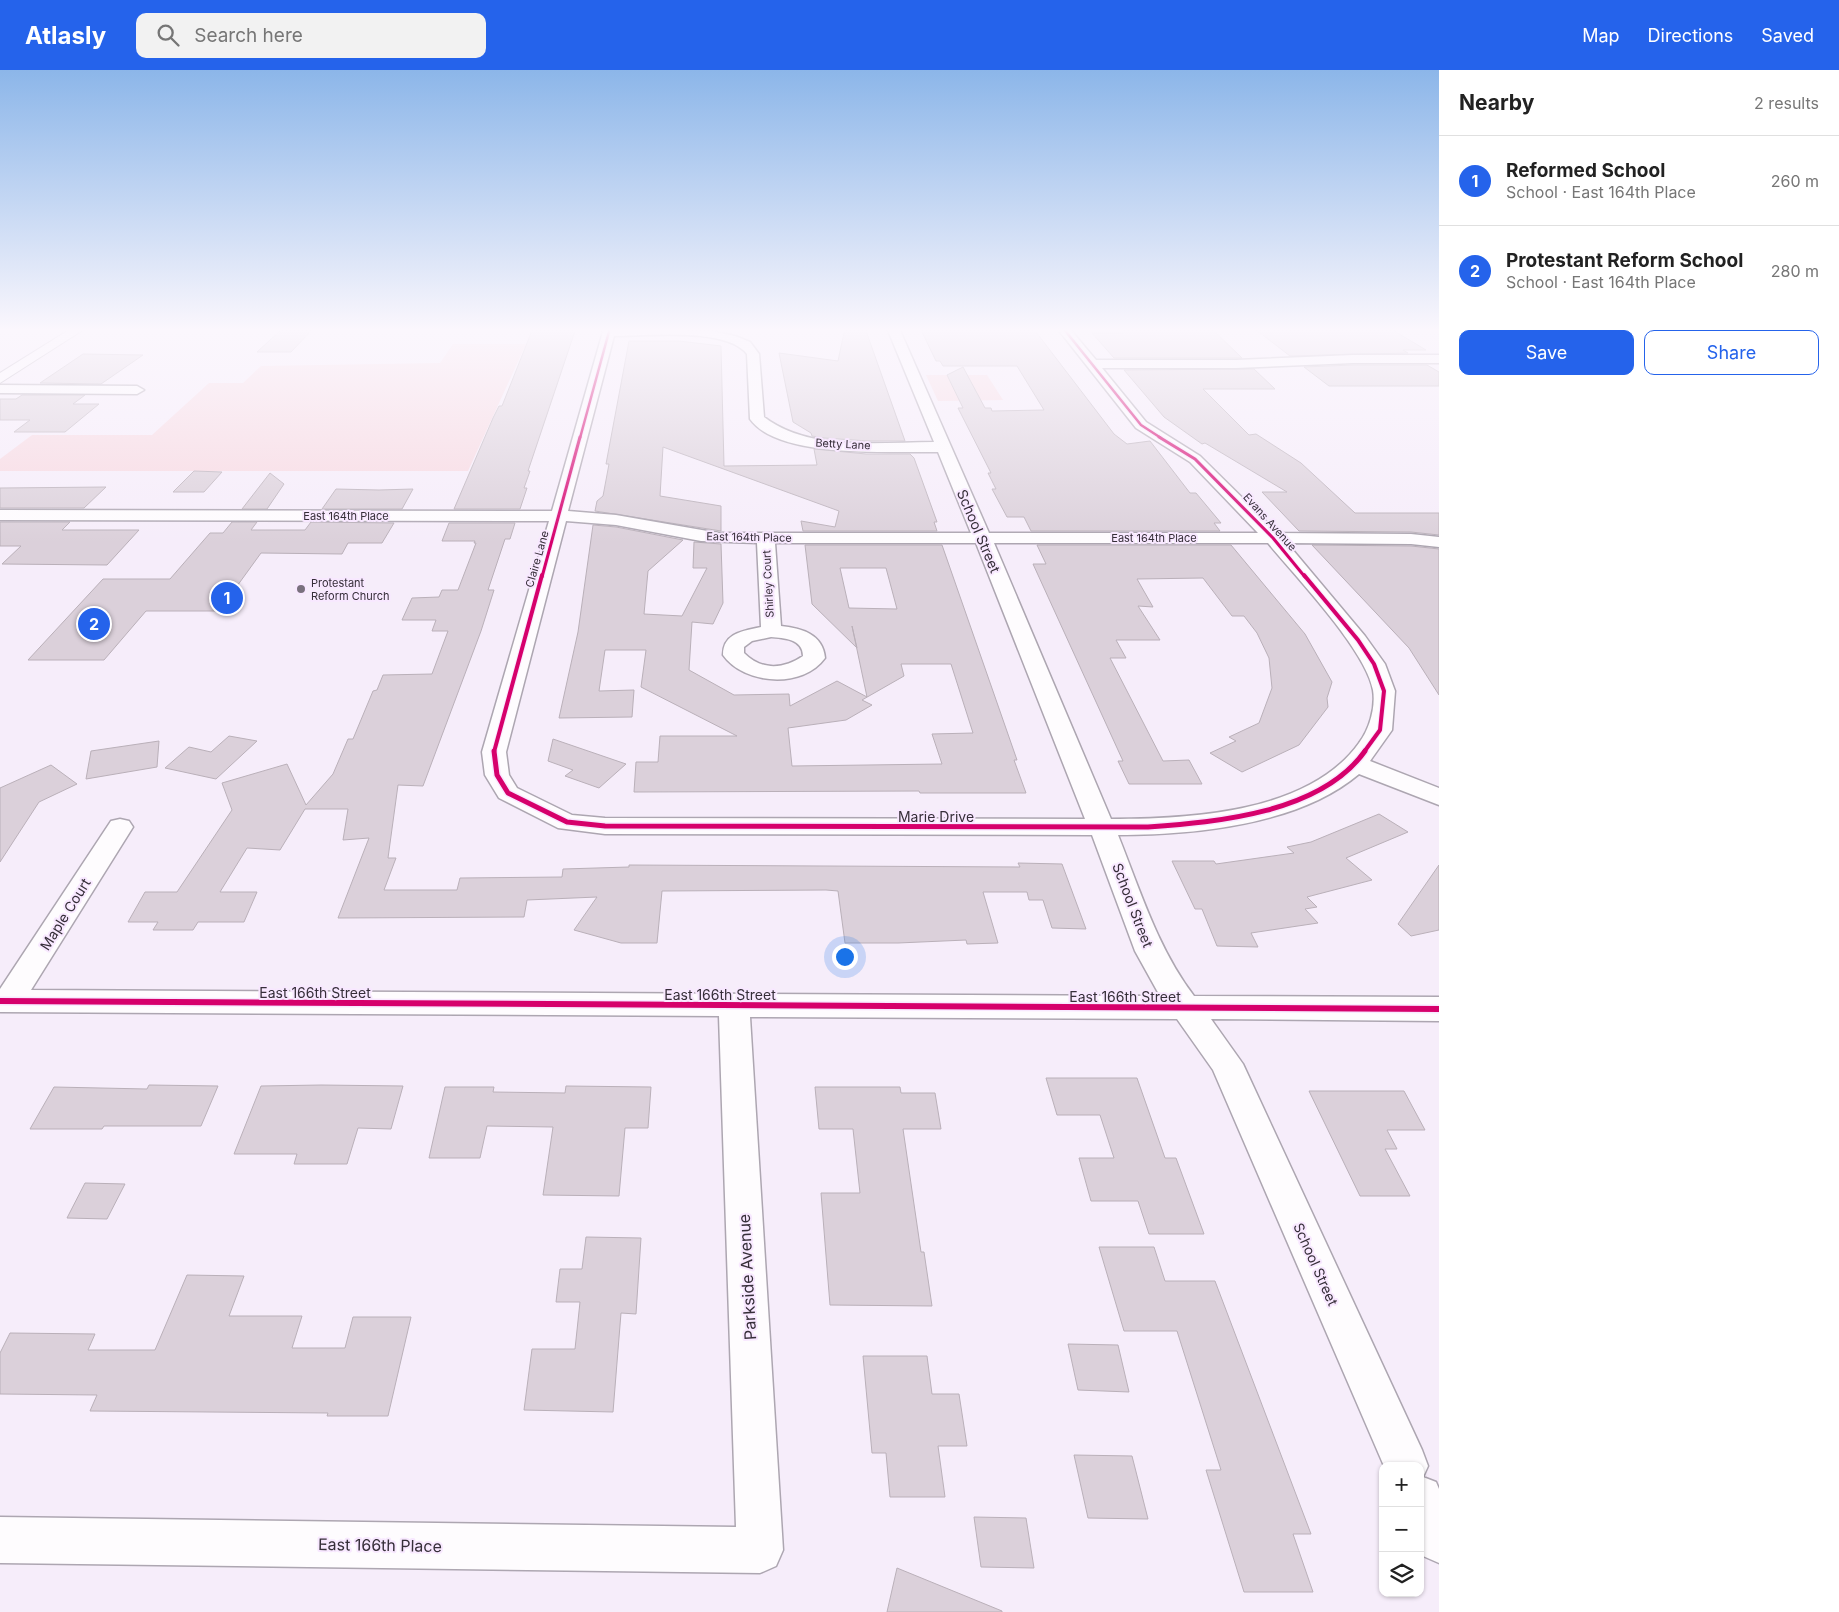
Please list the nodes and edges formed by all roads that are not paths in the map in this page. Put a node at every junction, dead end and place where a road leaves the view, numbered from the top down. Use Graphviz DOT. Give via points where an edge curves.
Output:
graph roads {
  1 [pos="591,400"];
  2 [pos="756,400"];
  3 [pos="923,400"];
  4 [pos="1122,400"];
  5 [pos="943,447"];
  6 [pos="0,515"];
  7 [pos="560,516"];
  8 [pos="982,537"];
  9 [pos="766,538"];
  10 [pos="1273,538"];
  11 [pos="1439,542"];
  12 [pos="771,631"];
  13 [pos="1356,764"];
  14 [pos="508,794"];
  15 [pos="1439,797"];
  16 [pos="120,827"];
  17 [pos="1102,828"];
  18 [pos="4,1001"];
  19 [pos="734,1005"];
  20 [pos="1187,1008"];
  21 [pos="1439,1009"];
  22 [pos="1404,1462"];
  23 [pos="1424,1507"];
  24 [pos="0,1540"];
  25 [pos="1439,1540"];
  26 [pos="760,1550"];
  1 -- 7 [label="street, Claire Lane"];
  2 -- 5 [label="street, Betty Lane" via="757,419 763,426 810,442 834,446"];
  3 -- 5 [label="street, School Street"];
  4 -- 10 [label="street, Evans Avenue" via="1141,425 1201,464"];
  5 -- 8 [label="street, School Street"];
  6 -- 7 [label="street, East 164th Place"];
  7 -- 9 [label="street, East 164th Place" via="621,519 700,536"];
  7 -- 14 [label="street, Claire Lane" via="494,752 497,775"];
  8 -- 9 [label="street, East 164th Place"];
  8 -- 10 [label="street, East 164th Place"];
  8 -- 17 [label="street, School Street"];
  9 -- 12 [label="street, Shirley Court"];
  10 -- 11 [label="street, East 164th Place"];
  10 -- 13 [label="street, Evans Avenue" via="1358,640 1379,676 1384,691 1380,730"];
  13 -- 15 [label="street"];
  13 -- 17 [label="street, Marie Drive" via="1337,780 1275,809 1188,824"];
  14 -- 17 [label="street, Marie Drive" via="567,822 605,826"];
  16 -- 18 [label="street, Maple Court"];
  17 -- 20 [label="street, School Street" via="1150,952 1165,980"];
  18 -- 19 [label="street, East 166th Street"];
  19 -- 20 [label="street, East 166th Street"];
  19 -- 26 [label="street, Parkside Avenue"];
  20 -- 21 [label="street, East 166th Street"];
  20 -- 22 [label="street, School Street" via="1227,1064"];
  23 -- 25 [label="street"];
  24 -- 26 [label="street, East 166th Place"];
}
